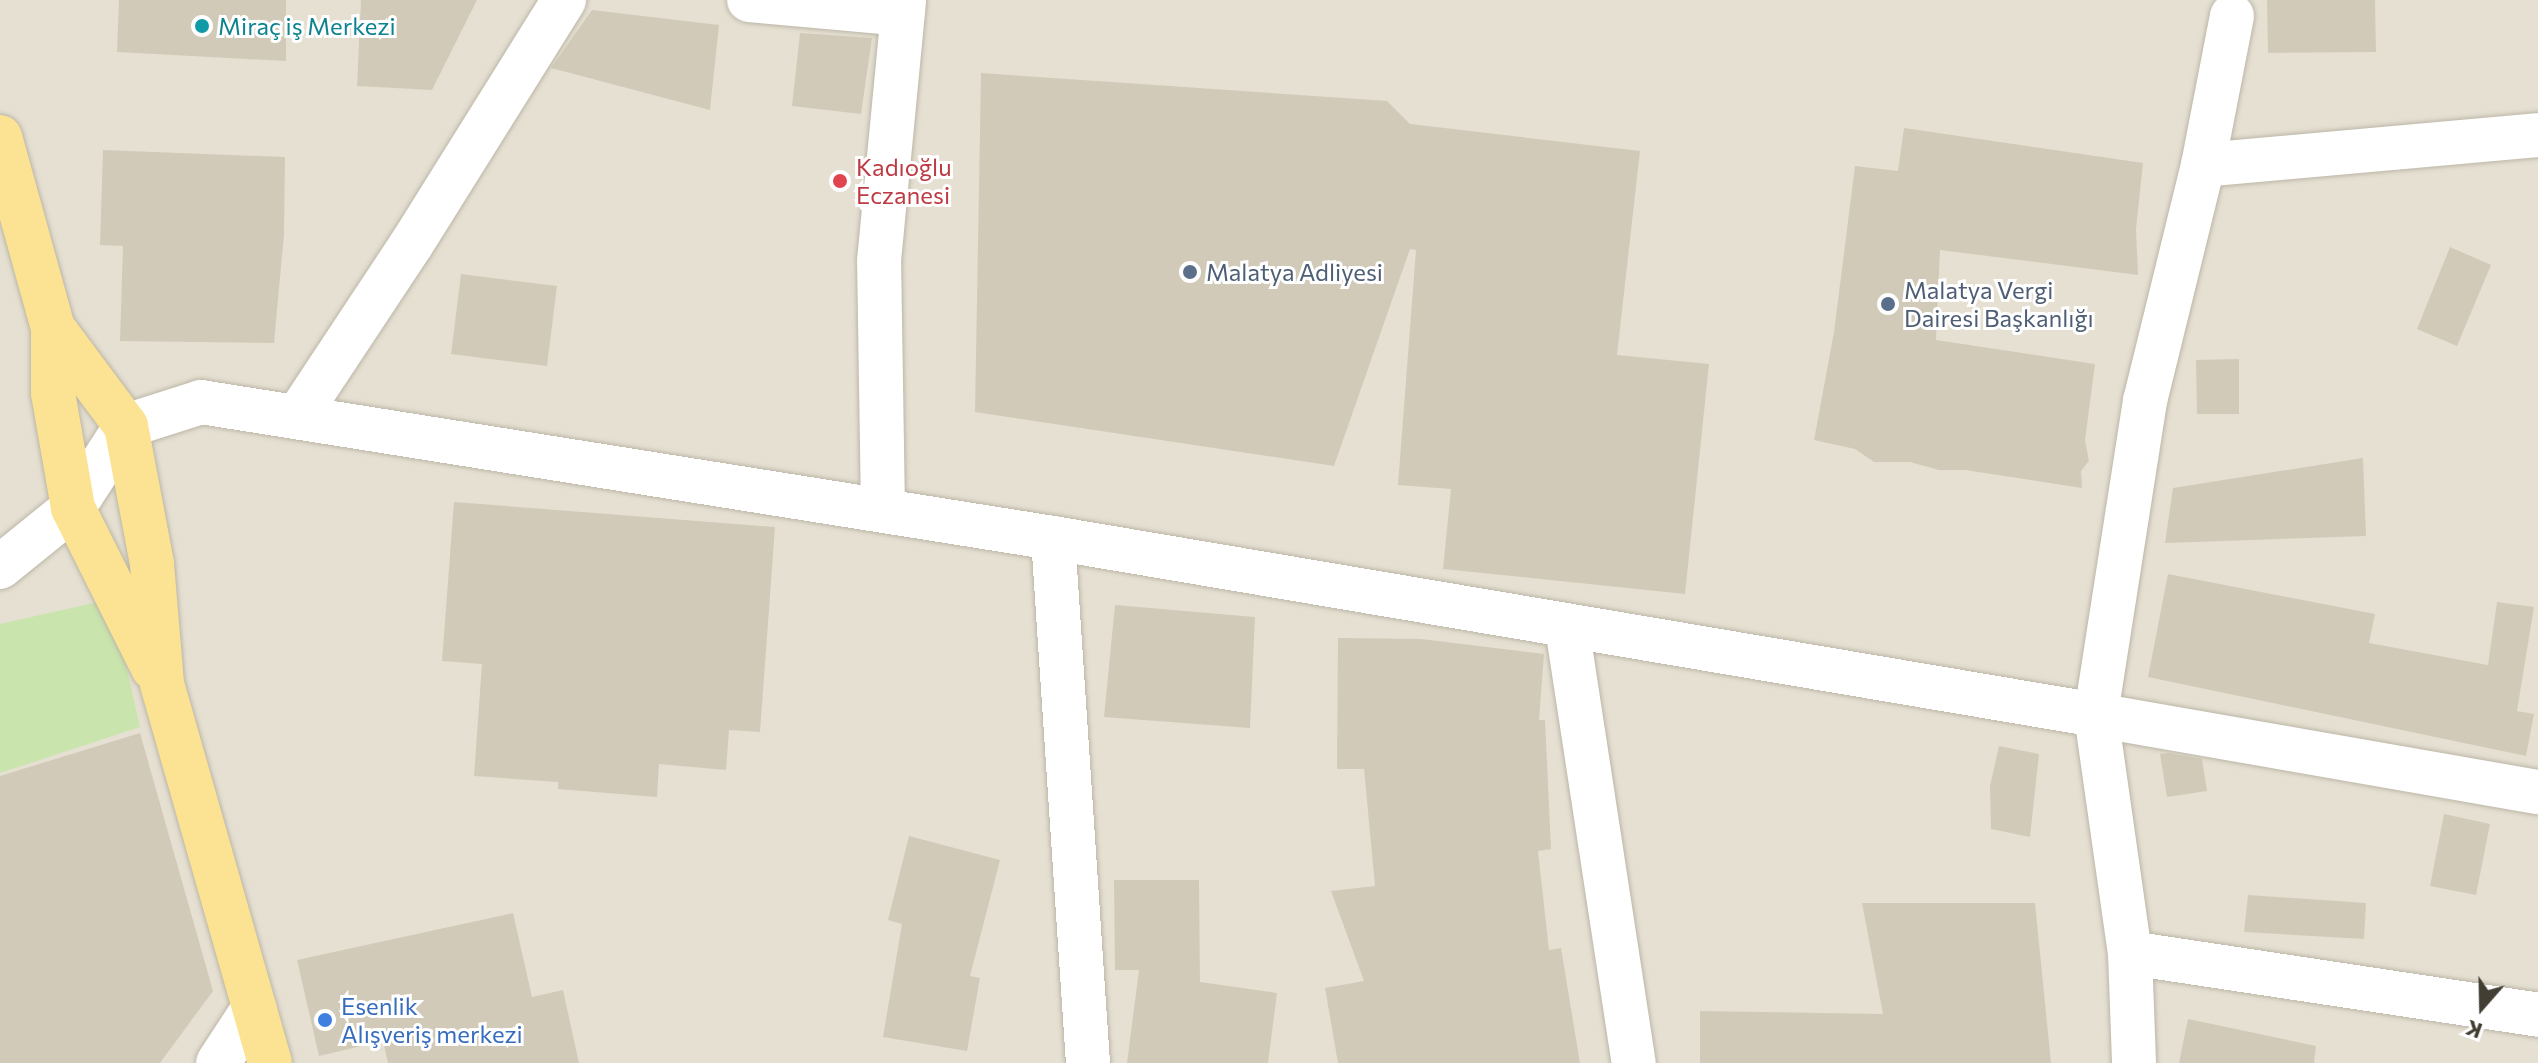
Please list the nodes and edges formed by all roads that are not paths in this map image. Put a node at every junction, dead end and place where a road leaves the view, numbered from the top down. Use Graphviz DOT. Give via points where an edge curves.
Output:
graph roads {
  1 [pos="564,0"];
  2 [pos="749,0"];
  3 [pos="903,7"];
  4 [pos="2232,16"];
  5 [pos="2538,135"];
  6 [pos="0,137"];
  7 [pos="2203,165"];
  8 [pos="53,328"];
  9 [pos="297,417"];
  10 [pos="126,426"];
  11 [pos="73,508"];
  12 [pos="883,510"];
  13 [pos="1053,538"];
  14 [pos="0,567"];
  15 [pos="1567,627"];
  16 [pos="162,684"];
  17 [pos="2096,715"];
  18 [pos="2538,792"];
  19 [pos="2130,953"];
  20 [pos="254,1008"];
  21 [pos="2538,1015"];
  22 [pos="218,1063"];
  23 [pos="270,1063"];
  24 [pos="1088,1063"];
  25 [pos="1634,1063"];
  26 [pos="2134,1063"];
  1 -- 9 [label="street"];
  2 -- 3 [label="street"];
  3 -- 12 [label="street" via="879,261"];
  4 -- 7 [label="street"];
  5 -- 7 [label="street"];
  6 -- 8 [label="main road"];
  7 -- 17 [label="street" via="2145,401"];
  8 -- 10 [label="main road"];
  8 -- 11 [label="main road" via="53,393"];
  9 -- 10 [label="street" via="201,402"];
  9 -- 12 [label="street"];
  10 -- 11 [label="street"];
  10 -- 16 [label="main road" via="152,564"];
  11 -- 14 [label="street"];
  11 -- 16 [label="main road"];
  12 -- 13 [label="street"];
  13 -- 15 [label="street"];
  13 -- 24 [label="street"];
  15 -- 17 [label="street"];
  15 -- 25 [label="street"];
  16 -- 20 [label="main road"];
  17 -- 18 [label="street"];
  17 -- 19 [label="street"];
  19 -- 21 [label="street"];
  19 -- 26 [label="street"];
  20 -- 22 [label="street"];
  20 -- 23 [label="main road"];
}
